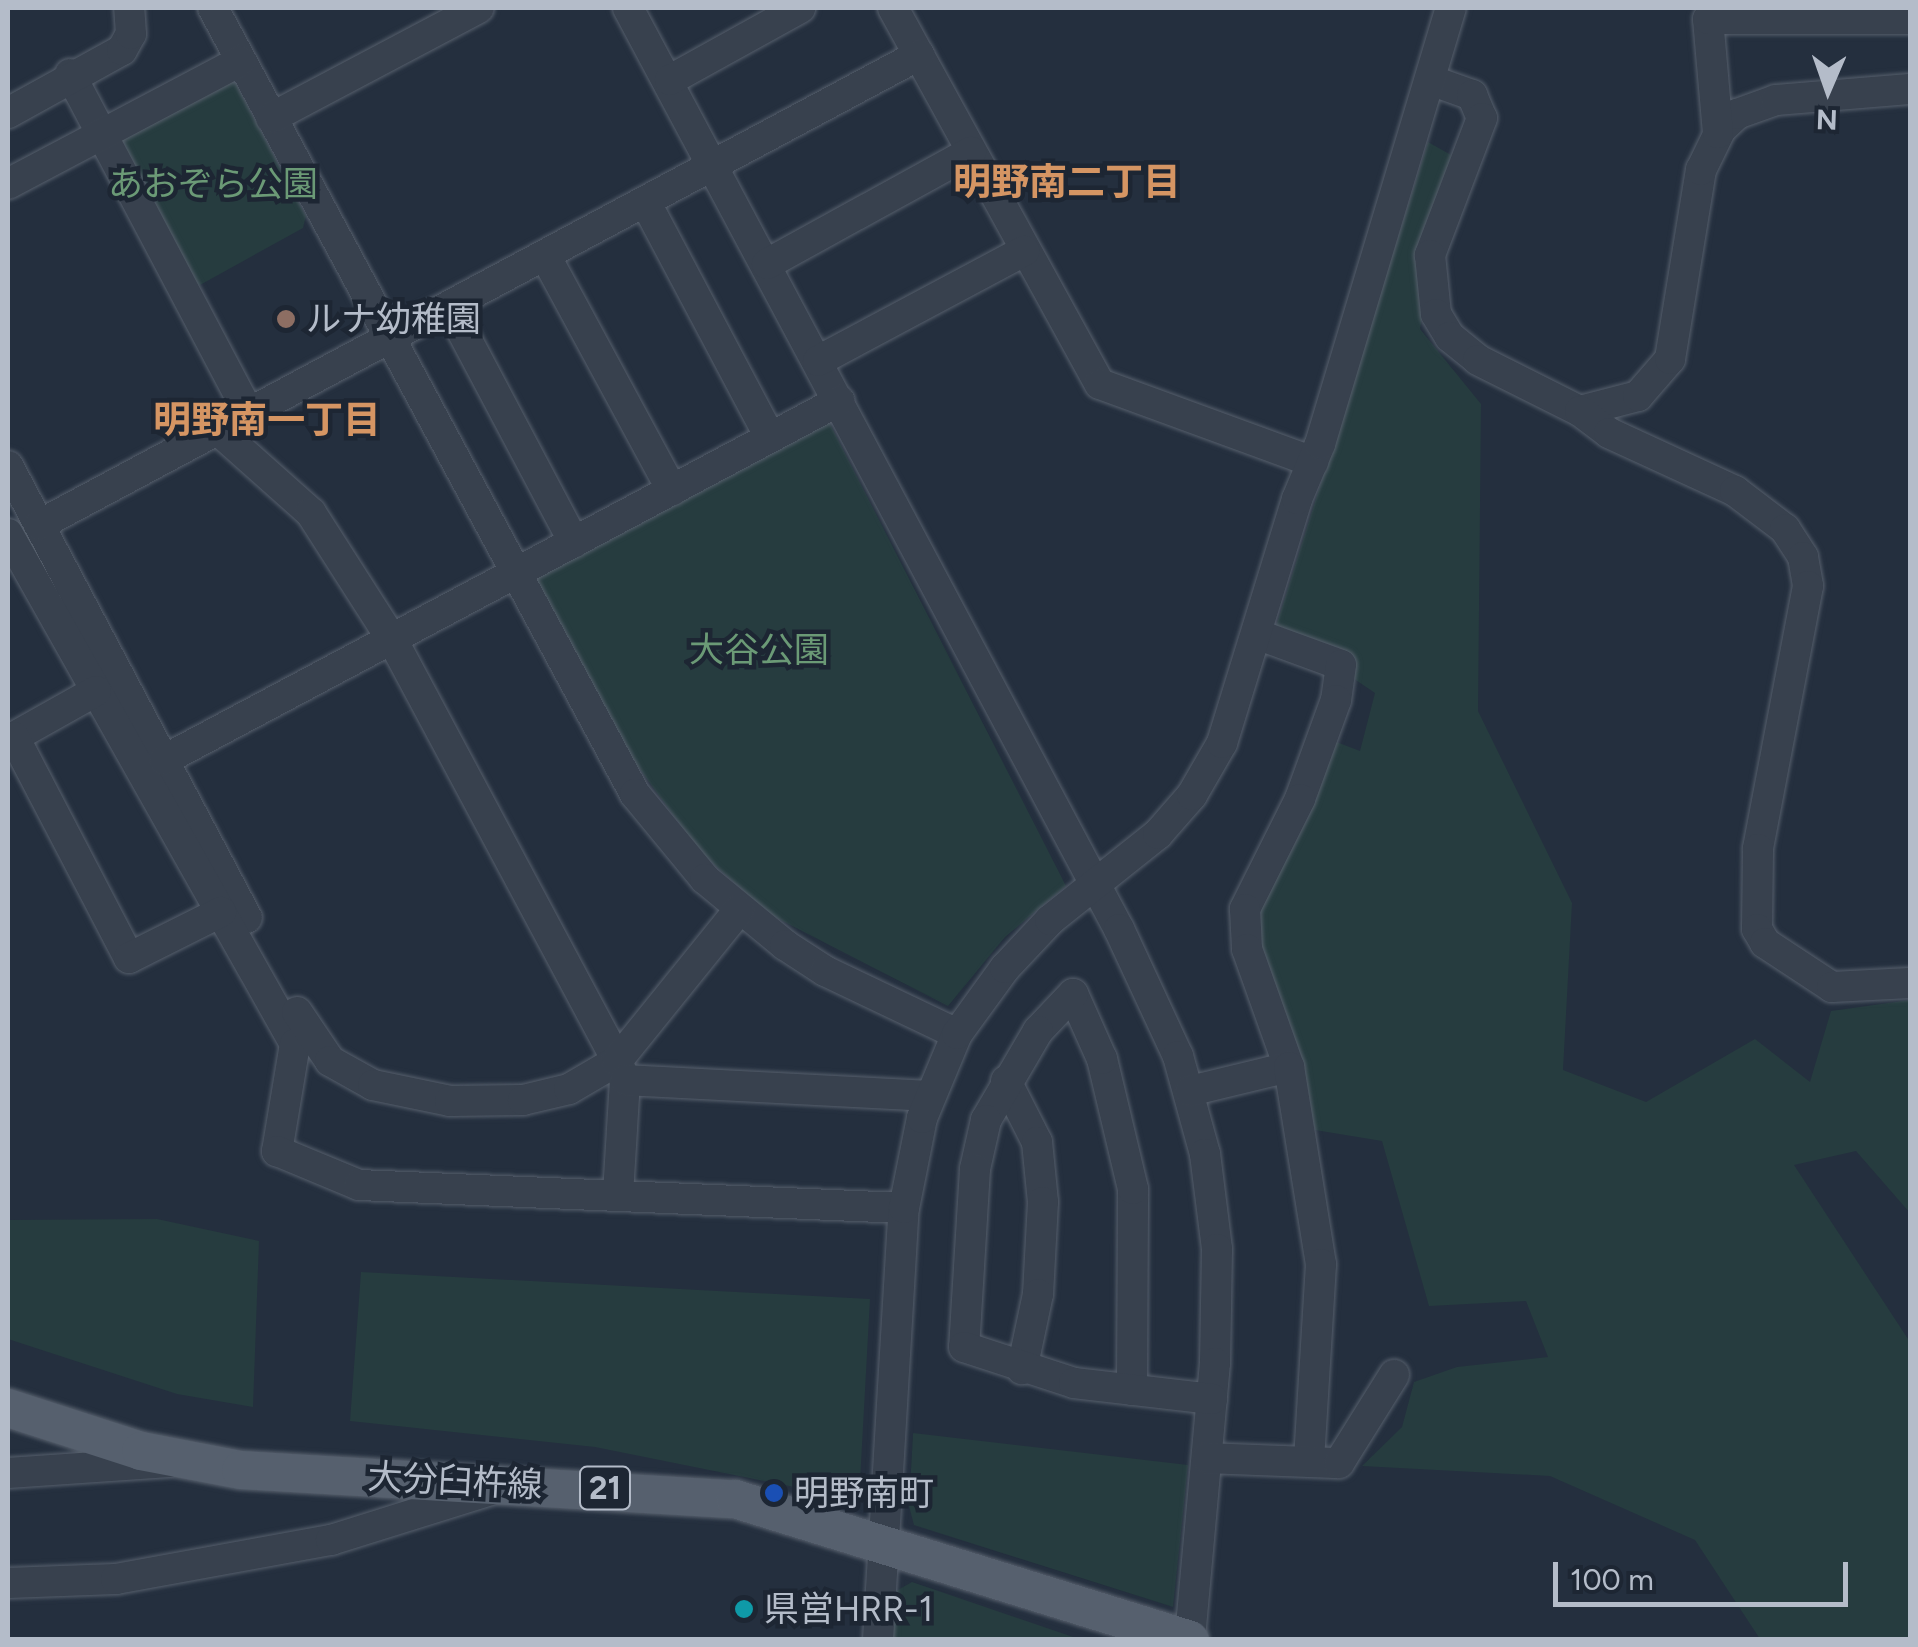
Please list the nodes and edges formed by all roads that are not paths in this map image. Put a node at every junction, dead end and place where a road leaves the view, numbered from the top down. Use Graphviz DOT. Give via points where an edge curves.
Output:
graph roads {
  1 [pos="129,8"];
  2 [pos="213,8"];
  3 [pos="479,8"];
  4 [pos="628,8"];
  5 [pos="800,8"];
  6 [pos="893,8"];
  7 [pos="1451,8"];
  8 [pos="1708,13"];
  9 [pos="1818,13"];
  10 [pos="1910,19"];
  11 [pos="919,56"];
  12 [pos="240,61"];
  13 [pos="70,74"];
  14 [pos="670,80"];
  15 [pos="1430,80"];
  16 [pos="1910,89"];
  17 [pos="8,113"];
  18 [pos="270,118"];
  19 [pos="101,132"];
  20 [pos="1718,133"];
  21 [pos="971,152"];
  22 [pos="716,168"];
  23 [pos="8,184"];
  24 [pos="647,205"];
  25 [pos="1024,251"];
  26 [pos="546,259"];
  27 [pos="766,264"];
  28 [pos="452,310"];
  29 [pos="390,341"];
  30 [pos="818,361"];
  31 [pos="839,401"];
  32 [pos="1580,412"];
  33 [pos="250,415"];
  34 [pos="219,431"];
  35 [pos="770,438"];
  36 [pos="1313,462"];
  37 [pos="8,466"];
  38 [pos="672,490"];
  39 [pos="39,525"];
  40 [pos="8,534"];
  41 [pos="574,542"];
  42 [pos="514,574"];
  43 [pos="1259,635"];
  44 [pos="392,641"];
  45 [pos="96,691"];
  46 [pos="164,760"];
  47 [pos="1094,884"];
  48 [pos="739,910"];
  49 [pos="221,912"];
  50 [pos="1910,983"];
  51 [pos="957,1034"];
  52 [pos="302,1040"];
  53 [pos="1289,1067"];
  54 [pos="620,1070"];
  55 [pos="1006,1081"];
  56 [pos="1190,1091"];
  57 [pos="930,1096"];
  58 [pos="618,1194"];
  59 [pos="904,1208"];
  60 [pos="1022,1370"];
  61 [pos="1394,1374"];
  62 [pos="1132,1390"];
  63 [pos="1212,1399"];
  64 [pos="8,1408"];
  65 [pos="1207,1458"];
  66 [pos="1309,1460"];
  67 [pos="183,1461"];
  68 [pos="8,1473"];
  69 [pos="517,1484"];
  70 [pos="886,1543"];
  71 [pos="8,1583"];
  72 [pos="1191,1630"];
  73 [pos="878,1640"];
  1 -- 13 [label="street" via="131,34 122,50"];
  2 -- 12 [label="street"];
  3 -- 18 [label="street"];
  4 -- 14 [label="street"];
  5 -- 14 [label="street"];
  6 -- 11 [label="street"];
  7 -- 15 [label="street"];
  8 -- 9 [label="street"];
  8 -- 20 [label="street"];
  9 -- 10 [label="street"];
  11 -- 21 [label="street"];
  11 -- 22 [label="street"];
  12 -- 18 [label="street"];
  12 -- 19 [label="street"];
  13 -- 17 [label="street"];
  13 -- 19 [label="street"];
  14 -- 22 [label="street"];
  15 -- 32 [label="street" via="1472,95 1482,118 1430,255 1436,314 1450,337 1478,360"];
  15 -- 36 [label="street"];
  16 -- 20 [label="street" via="1776,100 1738,114"];
  18 -- 29 [label="street"];
  19 -- 23 [label="street"];
  19 -- 33 [label="street"];
  20 -- 32 [label="street" via="1701,170 1670,359 1638,396"];
  21 -- 25 [label="street"];
  21 -- 27 [label="street"];
  22 -- 24 [label="street"];
  22 -- 27 [label="street"];
  24 -- 26 [label="street"];
  24 -- 35 [label="street"];
  25 -- 30 [label="street"];
  25 -- 36 [label="street" via="1089,371 1105,388"];
  26 -- 28 [label="street"];
  26 -- 38 [label="street"];
  27 -- 30 [label="street"];
  28 -- 29 [label="street"];
  28 -- 41 [label="street"];
  29 -- 33 [label="street"];
  29 -- 42 [label="street"];
  30 -- 31 [label="street"];
  31 -- 35 [label="street"];
  31 -- 47 [label="street"];
  32 -- 50 [label="street" via="1735,492 1784,529 1803,557 1808,586 1758,849 1756,929 1766,943 1832,987"];
  33 -- 34 [label="street"];
  34 -- 39 [label="street"];
  34 -- 44 [label="street" via="311,513"];
  35 -- 38 [label="street"];
  36 -- 43 [label="street"];
  37 -- 39 [label="street"];
  38 -- 41 [label="street"];
  39 -- 46 [label="street"];
  40 -- 45 [label="street"];
  41 -- 42 [label="street"];
  42 -- 44 [label="street"];
  42 -- 48 [label="street" via="635,794 678,850"];
  43 -- 47 [label="street" via="1222,743 1192,795 1158,834"];
  43 -- 53 [label="street" via="1342,665 1300,799 1245,909 1247,949"];
  44 -- 46 [label="street"];
  44 -- 54 [label="street"];
  45 -- 49 [label="street"];
  45 -- 49 [label="street" via="14,737 129,958"];
  46 -- 52 [label="street"];
  47 -- 51 [label="street" via="1025,944"];
  47 -- 56 [label="street" via="1158,1006"];
  48 -- 51 [label="street" via="825,972"];
  48 -- 54 [label="street"];
  49 -- 52 [label="street"];
  51 -- 57 [label="street"];
  52 -- 54 [label="street" via="349,1074 450,1101 554,1093"];
  52 -- 58 [label="street" via="277,1152 359,1185"];
  53 -- 56 [label="street"];
  53 -- 66 [label="street" via="1320,1264"];
  54 -- 57 [label="street"];
  54 -- 58 [label="street"];
  55 -- 60 [label="street" via="1037,1142 1042,1202 1038,1294"];
  55 -- 60 [label="street" via="986,1120 975,1168 964,1347"];
  55 -- 62 [label="street" via="1038,1031 1073,994 1102,1059 1133,1189"];
  56 -- 63 [label="street" via="1218,1249"];
  57 -- 59 [label="street"];
  58 -- 59 [label="street"];
  59 -- 70 [label="street"];
  60 -- 62 [label="street"];
  61 -- 66 [label="street" via="1339,1463"];
  62 -- 63 [label="street"];
  63 -- 65 [label="street"];
  64 -- 67 [label="main road, 大分臼杵線 / 21"];
  65 -- 66 [label="street"];
  65 -- 72 [label="street"];
  67 -- 68 [label="street"];
  67 -- 69 [label="main road, 大分臼杵線 / 21"];
  69 -- 70 [label="main road, 大分臼杵線 / 21" via="735,1500"];
  69 -- 71 [label="street" via="331,1540 116,1579"];
  70 -- 72 [label="main road, 大分臼杵線 / 21"];
  70 -- 73 [label="street"];
}
